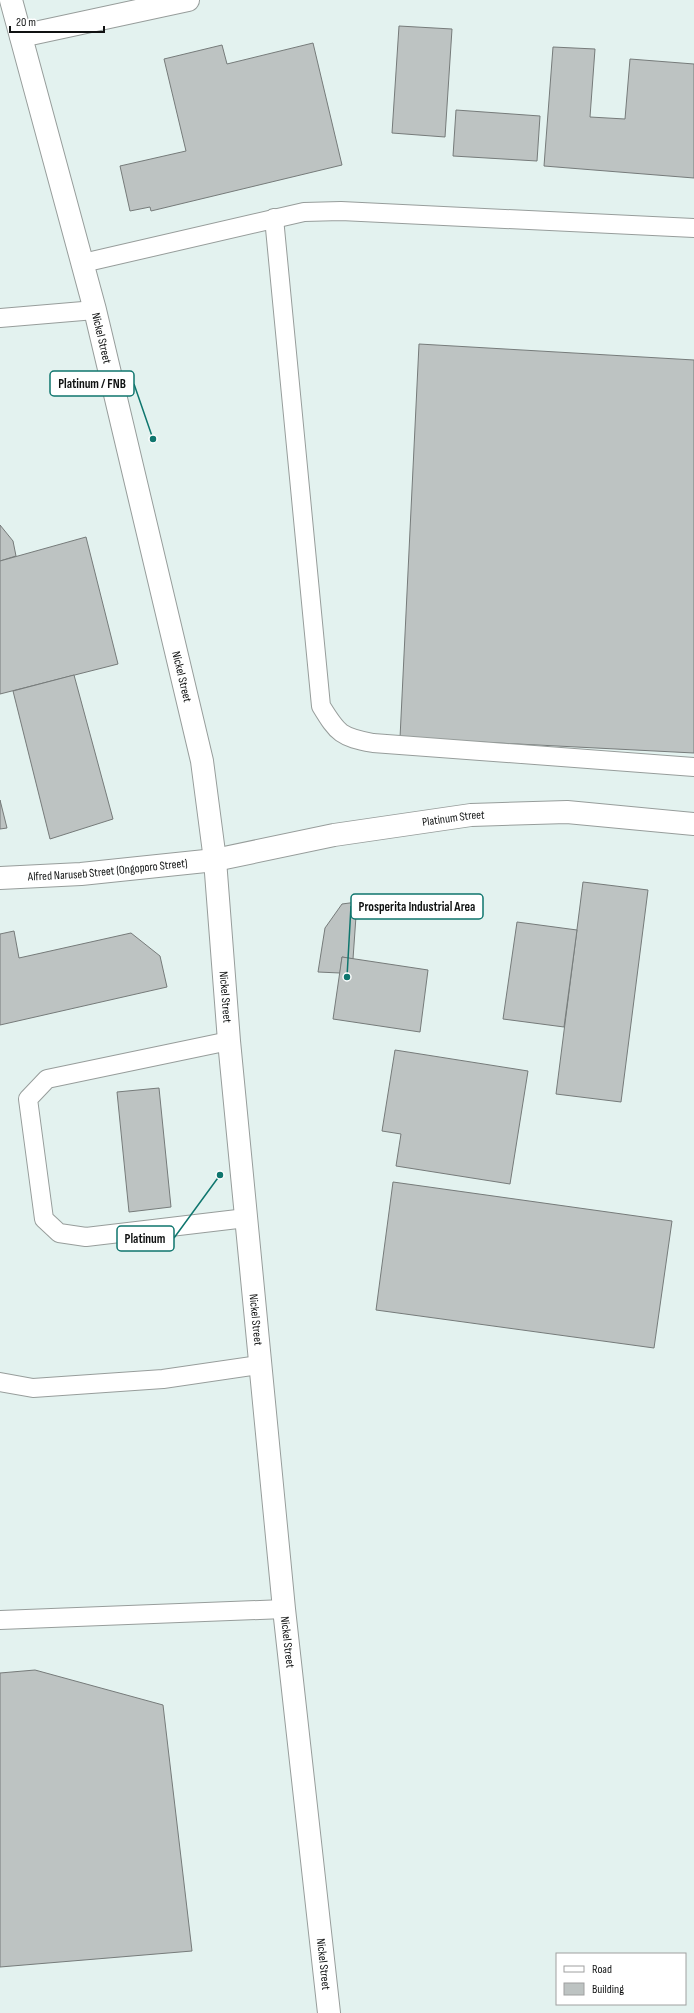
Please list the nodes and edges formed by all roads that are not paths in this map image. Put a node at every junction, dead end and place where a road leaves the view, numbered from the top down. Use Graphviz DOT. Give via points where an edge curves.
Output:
graph roads {
  1 [pos="11,0"];
  2 [pos="188,0"];
  3 [pos="21,36"];
  4 [pos="274,218"];
  5 [pos="694,228"];
  6 [pos="83,263"];
  7 [pos="95,310"];
  8 [pos="0,318"];
  9 [pos="694,768"];
  10 [pos="694,824"];
  11 [pos="215,860"];
  12 [pos="0,878"];
  13 [pos="228,1041"];
  14 [pos="246,1218"];
  15 [pos="259,1365"];
  16 [pos="0,1382"];
  17 [pos="284,1609"];
  18 [pos="0,1620"];
  19 [pos="329,2013"];
  1 -- 3 [label="street, Nickel Street"];
  2 -- 3 [label="street"];
  3 -- 6 [label="street, Nickel Street"];
  4 -- 5 [label="lane" via="304,212 341,211"];
  4 -- 6 [label="lane"];
  4 -- 9 [label="lane" via="321,706 335,729 352,739 373,743"];
  6 -- 7 [label="street, Nickel Street"];
  7 -- 8 [label="lane"];
  7 -- 11 [label="street, Nickel Street" via="202,761"];
  10 -- 11 [label="street, Platinum Street" via="567,812 471,815 334,835"];
  11 -- 12 [label="street, Alfred Naruseb Street (Ongoporo Street)" via="81,874"];
  11 -- 13 [label="street, Nickel Street"];
  13 -- 14 [label="street, Nickel Street"];
  13 -- 14 [label="lane" via="47,1079 28,1099 44,1219 59,1233 86,1237"];
  14 -- 15 [label="street, Nickel Street"];
  15 -- 16 [label="lane" via="162,1379 33,1388"];
  15 -- 17 [label="street, Nickel Street"];
  17 -- 18 [label="lane"];
  17 -- 19 [label="street, Nickel Street"];
}
